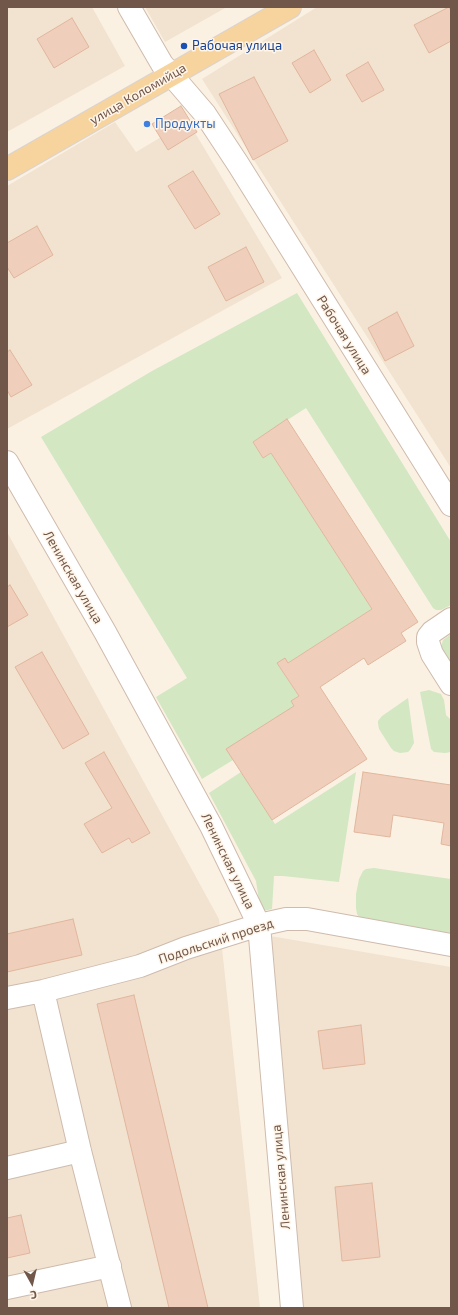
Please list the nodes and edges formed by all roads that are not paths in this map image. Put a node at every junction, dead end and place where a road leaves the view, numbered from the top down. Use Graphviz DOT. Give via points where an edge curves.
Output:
graph roads {
  1 [pos="129,7"];
  2 [pos="290,7"];
  3 [pos="172,75"];
  4 [pos="7,169"];
  5 [pos="7,462"];
  6 [pos="451,505"];
  7 [pos="451,619"];
  8 [pos="451,684"];
  9 [pos="259,925"];
  10 [pos="451,945"];
  11 [pos="43,991"];
  12 [pos="7,998"];
  13 [pos="80,1151"];
  14 [pos="7,1168"];
  15 [pos="110,1266"];
  16 [pos="7,1288"];
  17 [pos="120,1308"];
  18 [pos="292,1308"];
  1 -- 3 [label="street, Рабочая улица" via="156,55"];
  2 -- 3 [label="main road, улица Коломийца"];
  3 -- 4 [label="main road, улица Коломийца"];
  3 -- 6 [label="street, Рабочая улица" via="205,114 238,164"];
  5 -- 9 [label="street, Ленинская улица" via="211,826"];
  7 -- 8 [label="street" via="432,632 428,642 432,654"];
  9 -- 10 [label="street, Подольский проезд" via="286,919 307,919"];
  9 -- 11 [label="street, Подольский проезд" via="186,948 140,966"];
  9 -- 18 [label="street, Ленинская улица"];
  11 -- 12 [label="street, Подольский проезд"];
  11 -- 13 [label="street"];
  13 -- 14 [label="street"];
  13 -- 15 [label="street"];
  15 -- 16 [label="street"];
  15 -- 17 [label="street"];
}
